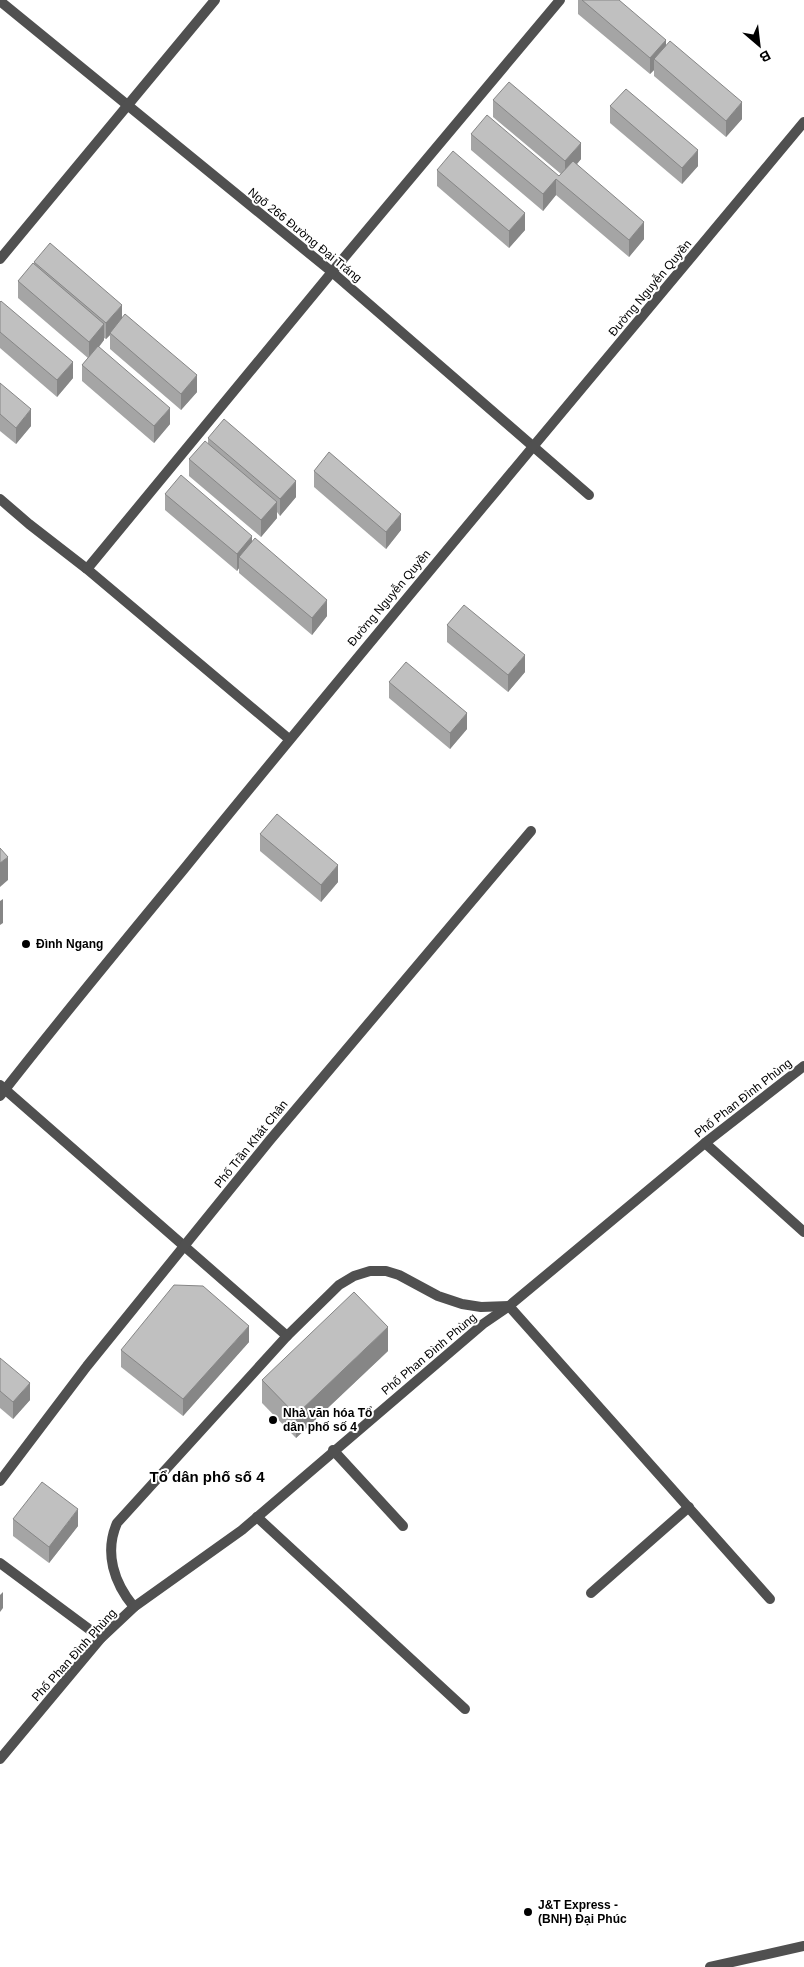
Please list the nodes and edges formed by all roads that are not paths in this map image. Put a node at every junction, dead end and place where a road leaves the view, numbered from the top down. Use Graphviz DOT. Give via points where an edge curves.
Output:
graph roads {
  1 [pos="215,0"];
  2 [pos="560,0"];
  3 [pos="0,1"];
  4 [pos="126,105"];
  5 [pos="804,122"];
  6 [pos="0,259"];
  7 [pos="332,272"];
  8 [pos="532,446"];
  9 [pos="589,495"];
  10 [pos="0,499"];
  11 [pos="87,569"];
  12 [pos="289,739"];
  13 [pos="531,831"];
  14 [pos="804,1066"];
  15 [pos="2,1090"];
  16 [pos="705,1143"];
  17 [pos="804,1232"];
  18 [pos="183,1247"];
  19 [pos="509,1306"];
  20 [pos="287,1336"];
  21 [pos="334,1450"];
  22 [pos="0,1480"];
  23 [pos="689,1506"];
  24 [pos="257,1516"];
  25 [pos="403,1526"];
  26 [pos="0,1563"];
  27 [pos="591,1593"];
  28 [pos="770,1599"];
  29 [pos="134,1607"];
  30 [pos="102,1638"];
  31 [pos="465,1709"];
  32 [pos="0,1759"];
  33 [pos="804,1946"];
  34 [pos="710,1967"];
  1 -- 4 [label="street"];
  2 -- 7 [label="street"];
  3 -- 4 [label="street, Ngõ 266 Đường Đại Tráng"];
  4 -- 6 [label="street"];
  4 -- 7 [label="street, Ngõ 266 Đường Đại Tráng"];
  5 -- 8 [label="street, Đường Nguyễn Quyền"];
  7 -- 8 [label="street, Ngõ 266 Đường Đại Tráng"];
  7 -- 11 [label="street"];
  8 -- 9 [label="street, Ngõ 266 Đường Đại Tráng"];
  8 -- 12 [label="street, Đường Nguyễn Quyền"];
  10 -- 11 [label="street"];
  11 -- 12 [label="street"];
  12 -- 15 [label="street, Đường Nguyễn Quyền"];
  13 -- 18 [label="street, Phố Trần Khát Chân"];
  14 -- 16 [label="street, Phố Phan Đình Phùng"];
  15 -- 18 [label="street"];
  16 -- 17 [label="street"];
  16 -- 19 [label="street, Phố Phan Đình Phùng"];
  18 -- 20 [label="street"];
  18 -- 22 [label="street, Phố Trần Khát Chân"];
  19 -- 20 [label="street" via="462,1304 438,1296 399,1275 370,1271 338,1285"];
  19 -- 21 [label="street, Phố Phan Đình Phùng" via="483,1324"];
  19 -- 23 [label="street"];
  20 -- 29 [label="street" via="117,1523 109,1548 111,1561 126,1597"];
  21 -- 24 [label="street, Phố Phan Đình Phùng"];
  21 -- 25 [label="street"];
  23 -- 27 [label="street"];
  23 -- 28 [label="street"];
  24 -- 29 [label="street, Phố Phan Đình Phùng"];
  24 -- 31 [label="street"];
  26 -- 30 [label="street"];
  29 -- 30 [label="street, Phố Phan Đình Phùng"];
  30 -- 32 [label="street, Phố Phan Đình Phùng"];
  33 -- 34 [label="street"];
}
